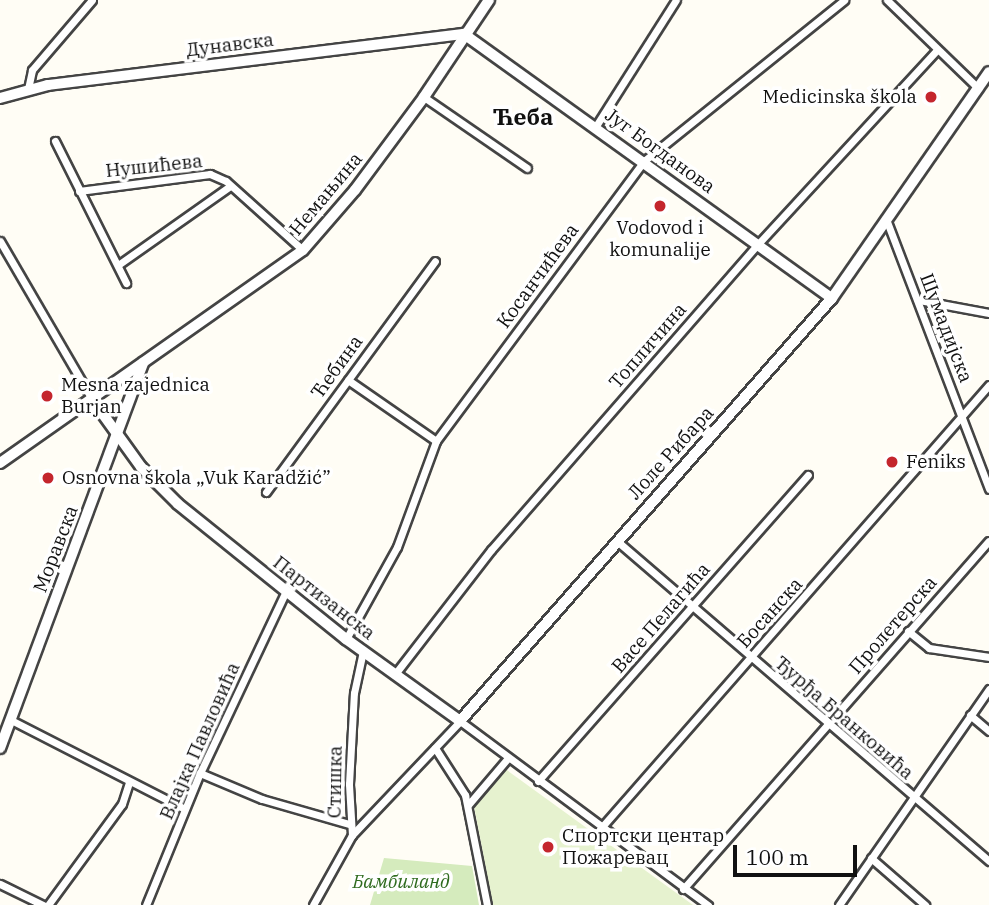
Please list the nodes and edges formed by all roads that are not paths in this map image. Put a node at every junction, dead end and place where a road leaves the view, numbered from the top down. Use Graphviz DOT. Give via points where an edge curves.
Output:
graph roads {
  1 [pos="92,0"];
  2 [pos="489,0"];
  3 [pos="676,0"];
  4 [pos="844,0"];
  5 [pos="887,0"];
  6 [pos="465,34"];
  7 [pos="937,50"];
  8 [pos="989,72"];
  9 [pos="978,88"];
  10 [pos="27,89"];
  11 [pos="424,97"];
  12 [pos="0,98"];
  13 [pos="596,126"];
  14 [pos="55,141"];
  15 [pos="644,161"];
  16 [pos="527,168"];
  17 [pos="230,186"];
  18 [pos="79,191"];
  19 [pos="886,219"];
  20 [pos="0,241"];
  21 [pos="758,244"];
  22 [pos="303,250"];
  23 [pos="435,261"];
  24 [pos="118,265"];
  25 [pos="126,283"];
  26 [pos="832,298"];
  27 [pos="919,300"];
  28 [pos="989,313"];
  29 [pos="143,363"];
  30 [pos="348,380"];
  31 [pos="989,384"];
  32 [pos="92,400"];
  33 [pos="963,418"];
  34 [pos="118,437"];
  35 [pos="436,441"];
  36 [pos="0,463"];
  37 [pos="808,475"];
  38 [pos="988,484"];
  39 [pos="266,492"];
  40 [pos="617,541"];
  41 [pos="989,541"];
  42 [pos="286,591"];
  43 [pos="692,606"];
  44 [pos="908,631"];
  45 [pos="346,639"];
  46 [pos="363,651"];
  47 [pos="989,657"];
  48 [pos="751,658"];
  49 [pos="395,674"];
  50 [pos="989,688"];
  51 [pos="971,715"];
  52 [pos="11,720"];
  53 [pos="460,722"];
  54 [pos="827,724"];
  55 [pos="989,731"];
  56 [pos="0,748"];
  57 [pos="435,748"];
  58 [pos="508,758"];
  59 [pos="200,773"];
  60 [pos="538,781"];
  61 [pos="129,782"];
  62 [pos="912,798"];
  63 [pos="468,805"];
  64 [pos="185,810"];
  65 [pos="349,824"];
  66 [pos="600,829"];
  67 [pos="352,835"];
  68 [pos="871,858"];
  69 [pos="989,861"];
  70 [pos="0,884"];
  71 [pos="683,888"];
  72 [pos="46,905"];
  73 [pos="146,905"];
  74 [pos="313,905"];
  75 [pos="487,905"];
  76 [pos="708,905"];
  77 [pos="839,905"];
  78 [pos="925,905"];
  1 -- 10 [label="street" via="32,70"];
  2 -- 6 [label="street, Немањина"];
  3 -- 13 [label="street"];
  4 -- 15 [label="street, Косанчићева"];
  5 -- 7 [label="street"];
  6 -- 10 [label="street, Дунавска"];
  6 -- 11 [label="street, Немањина"];
  6 -- 13 [label="street, Југ Богданова"];
  7 -- 9 [label="street"];
  7 -- 21 [label="street, Топличина"];
  8 -- 9 [label="street, Лоле Рибара"];
  9 -- 19 [label="street, Лоле Рибара"];
  10 -- 12 [label="street, Дунавска"];
  11 -- 16 [label="street"];
  11 -- 22 [label="street, Немањина" via="355,190"];
  13 -- 15 [label="street, Југ Богданова"];
  14 -- 18 [label="street, Нушићева"];
  15 -- 21 [label="street, Југ Богданова"];
  15 -- 35 [label="street, Косанчићева"];
  17 -- 18 [label="street, Нушићева" via="202,173"];
  17 -- 22 [label="street, Нушићева"];
  17 -- 24 [label="street, Нушићева"];
  18 -- 24 [label="street, Нушићева"];
  19 -- 26 [label="street, Лоле Рибара"];
  19 -- 27 [label="street, Шумадијска"];
  20 -- 32 [label="street, Партизанска"];
  21 -- 26 [label="street, Југ Богданова"];
  21 -- 49 [label="street, Топличина" via="491,550"];
  22 -- 29 [label="street, Немањина"];
  23 -- 30 [label="street, Ћебина"];
  24 -- 25 [label="street, Нушићева"];
  26 -- 40 [label="street, Лоле Рибара"];
  27 -- 28 [label="street"];
  27 -- 33 [label="street, Шумадијска"];
  29 -- 32 [label="street, Немањина"];
  29 -- 34 [label="street, Моравска"];
  30 -- 35 [label="street"];
  30 -- 39 [label="street, Ћебина"];
  31 -- 33 [label="street, Босанска"];
  32 -- 34 [label="street, Партизанска"];
  32 -- 36 [label="street, Немањина"];
  33 -- 38 [label="street, Шумадијска"];
  33 -- 48 [label="street, Босанска"];
  34 -- 42 [label="street, Партизанска" via="178,504"];
  34 -- 52 [label="street, Моравска"];
  35 -- 45 [label="street, Косанчићева" via="397,547"];
  37 -- 43 [label="street, Васе Пелагића"];
  40 -- 43 [label="street, Ђурђа Бранковића"];
  40 -- 53 [label="street, Лоле Рибара"];
  41 -- 44 [label="street, Пролетерска"];
  42 -- 45 [label="street, Партизанска"];
  42 -- 59 [label="street, Влајка Павловића"];
  43 -- 48 [label="street, Ђурђа Бранковића"];
  43 -- 60 [label="street, Васе Пелагића"];
  44 -- 47 [label="street" via="929,648"];
  44 -- 54 [label="street, Пролетерска"];
  45 -- 46 [label="street, Партизанска"];
  46 -- 49 [label="street, Партизанска"];
  46 -- 65 [label="street, Стишка" via="354,693"];
  48 -- 54 [label="street, Ђурђа Бранковића"];
  48 -- 66 [label="street, Босанска"];
  49 -- 53 [label="street, Партизанска"];
  50 -- 51 [label="street"];
  51 -- 55 [label="street"];
  51 -- 62 [label="street"];
  52 -- 56 [label="street, Моравска"];
  52 -- 61 [label="street"];
  53 -- 57 [label="street, Лоле Рибара"];
  53 -- 58 [label="street, Партизанска"];
  54 -- 62 [label="street, Ђурђа Бранковића"];
  54 -- 71 [label="street, Пролетерска"];
  57 -- 63 [label="street"];
  57 -- 67 [label="street, Лоле Рибара"];
  58 -- 60 [label="street, Партизанска"];
  58 -- 63 [label="street"];
  59 -- 64 [label="street, Влајка Павловића"];
  59 -- 65 [label="street" via="262,799"];
  60 -- 66 [label="street, Партизанска"];
  61 -- 64 [label="street"];
  61 -- 72 [label="street" via="122,804"];
  62 -- 68 [label="street"];
  62 -- 69 [label="street, Ђурђа Бранковића"];
  63 -- 75 [label="street"];
  64 -- 73 [label="street, Влајка Павловића"];
  65 -- 67 [label="street, Стишка"];
  66 -- 71 [label="street, Партизанска"];
  67 -- 74 [label="street, Стишка"];
  68 -- 77 [label="street"];
  68 -- 78 [label="street"];
  70 -- 72 [label="street"];
  71 -- 76 [label="street, Партизанска"];
}
